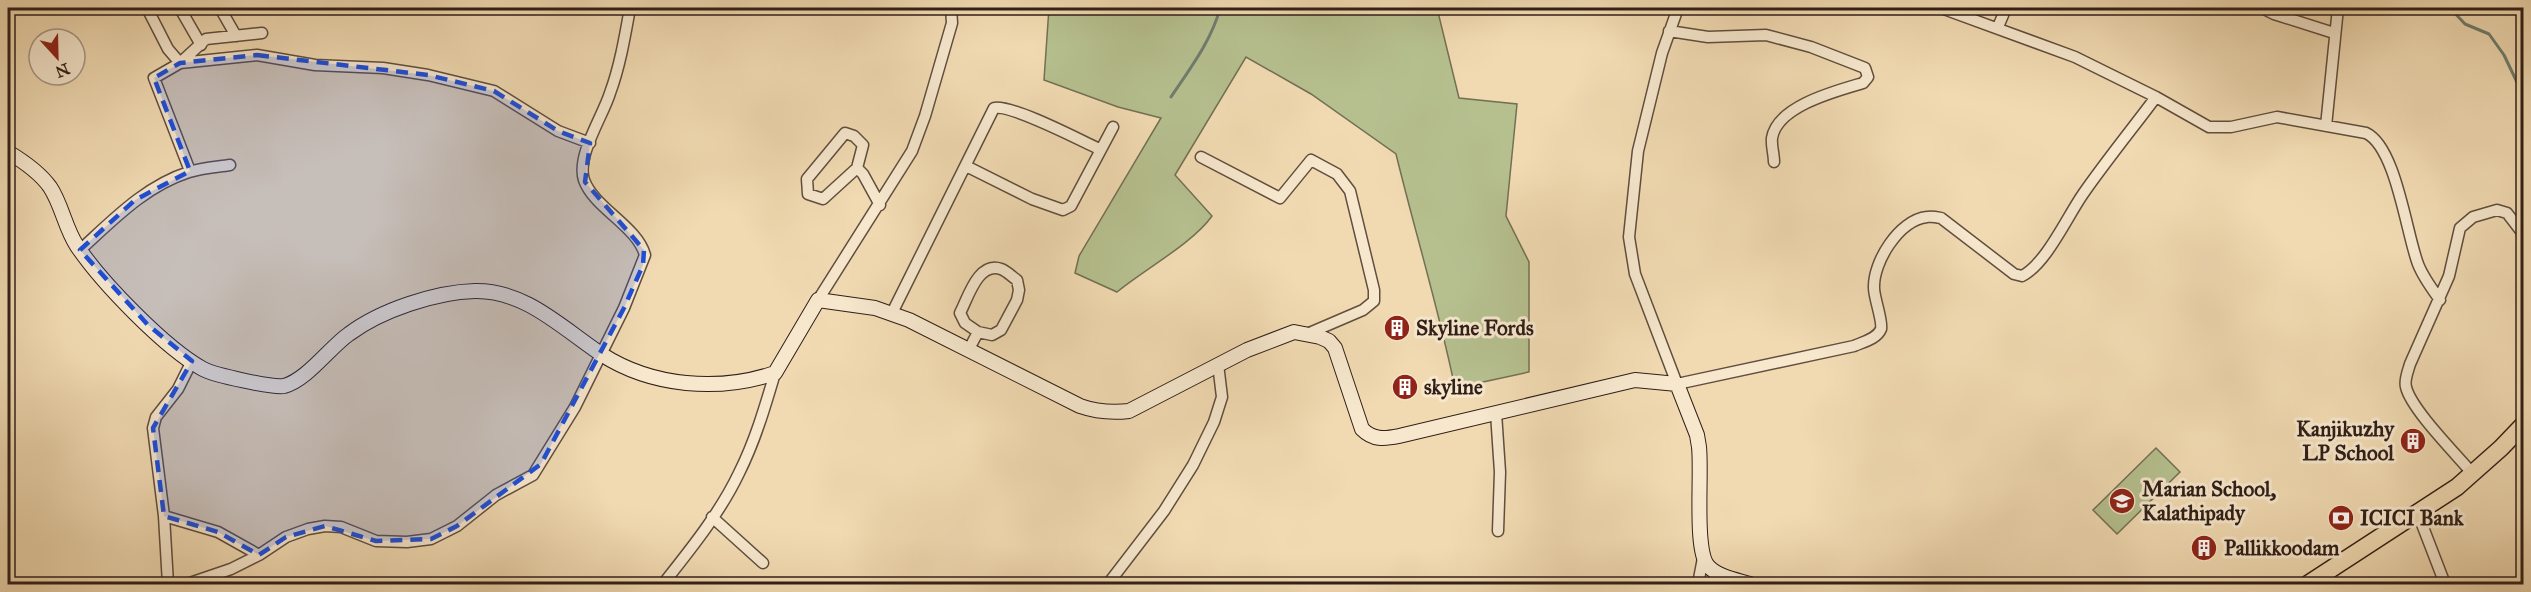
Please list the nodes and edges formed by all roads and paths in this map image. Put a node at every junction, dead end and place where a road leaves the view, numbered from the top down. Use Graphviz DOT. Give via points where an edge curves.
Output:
graph roads {
  1 [pos="147,8"];
  2 [pos="190,8"];
  3 [pos="220,8"];
  4 [pos="630,8"];
  5 [pos="951,8"];
  6 [pos="1678,8"];
  7 [pos="1941,8"];
  8 [pos="2006,8"];
  9 [pos="2262,8"];
  10 [pos="2338,8"];
  11 [pos="1998,27"];
  12 [pos="1669,31"];
  13 [pos="262,33"];
  14 [pos="2334,33"];
  15 [pos="236,36"];
  16 [pos="201,45"];
  17 [pos="180,63"];
  18 [pos="2156,97"];
  19 [pos="1113,126"];
  20 [pos="2326,126"];
  21 [pos="590,143"];
  22 [pos="1099,149"];
  23 [pos="8,152"];
  24 [pos="1201,157"];
  25 [pos="1774,162"];
  26 [pos="230,165"];
  27 [pos="966,166"];
  28 [pos="857,168"];
  29 [pos="190,171"];
  30 [pos="880,205"];
  31 [pos="2523,235"];
  32 [pos="80,250"];
  33 [pos="818,300"];
  34 [pos="2440,300"];
  35 [pos="892,313"];
  36 [pos="978,332"];
  37 [pos="1307,334"];
  38 [pos="969,349"];
  39 [pos="601,354"];
  40 [pos="192,361"];
  41 [pos="1218,364"];
  42 [pos="775,373"];
  43 [pos="1677,384"];
  44 [pos="1496,413"];
  45 [pos="2523,424"];
  46 [pos="2472,473"];
  47 [pos="2418,514"];
  48 [pos="164,516"];
  49 [pos="712,517"];
  50 [pos="1498,531"];
  51 [pos="259,555"];
  52 [pos="1703,558"];
  53 [pos="763,562"];
  54 [pos="168,585"];
  55 [pos="187,585"];
  56 [pos="663,585"];
  57 [pos="1108,585"];
  58 [pos="1698,585"];
  59 [pos="1750,585"];
  60 [pos="2308,585"];
  61 [pos="2445,585"];
  1 -- 17 [label="street" via="168,49"];
  2 -- 16 [label="street" via="182,12"];
  3 -- 15 [label="street"];
  4 -- 21 [label="street" via="611,93"];
  5 -- 30 [label="street" via="952,24 922,125 912,151"];
  6 -- 12 [label="street"];
  7 -- 11 [label="street"];
  8 -- 11 [label="street"];
  9 -- 14 [label="street"];
  10 -- 14 [label="street"];
  11 -- 18 [label="street" via="2075,57"];
  12 -- 25 [label="street" via="1708,37 1766,34 1866,68 1868,77 1863,83 1799,106 1780,121 1772,137"];
  12 -- 43 [label="street" via="1638,150 1629,237 1635,274"];
  13 -- 15 [label="street"];
  14 -- 20 [label="street"];
  15 -- 16 [label="street" via="206,39"];
  16 -- 17 [label="street"];
  17 -- 21 [label="street" via="257,55 315,65 383,68 428,75 494,91 558,131"];
  17 -- 29 [label="street" via="154,78"];
  18 -- 20 [label="street" via="2209,127 2231,127 2277,117"];
  18 -- 43 [label="street" via="2029,273 2014,274 1941,218 1926,217 1905,228 1882,253 1875,272 1881,324 1875,336 1854,346"];
  19 -- 22 [label="street"];
  20 -- 34 [label="street" via="2366,133 2376,137 2382,146 2420,267"];
  21 -- 39 [label="street" via="584,162 585,182 645,255"];
  22 -- 27 [label="street" via="999,107 994,108"];
  22 -- 27 [label="street" via="1071,206 1063,210"];
  23 -- 32 [label="main road" via="51,188"];
  24 -- 37 [label="street" via="1280,198 1311,159 1337,174 1350,191 1374,301 1363,310"];
  26 -- 29 [label="street"];
  27 -- 35 [label="street"];
  28 -- 28 [label="street" via="823,199 808,194 807,179 845,133 863,145"];
  28 -- 30 [label="street"];
  29 -- 32 [label="street" via="135,200"];
  30 -- 33 [label="street"];
  31 -- 34 [label="street" via="2507,213 2496,210 2467,221 2457,235 2453,263"];
  32 -- 40 [label="main road" via="148,325"];
  33 -- 35 [label="main road"];
  33 -- 42 [label="main road"];
  34 -- 46 [label="street" via="2410,364 2406,388 2429,423"];
  35 -- 38 [label="main road"];
  36 -- 36 [label="street" via="965,323 960,313 981,273 991,268 1002,270 1017,280 1017,300 1001,330 992,335"];
  36 -- 38 [label="street"];
  37 -- 41 [label="main road" via="1294,332"];
  37 -- 44 [label="main road" via="1329,341 1335,348 1362,429 1369,436 1387,438"];
  38 -- 41 [label="main road" via="1080,406 1113,413 1129,411"];
  39 -- 40 [label="main road" via="529,304 505,294 477,291 421,301 384,313 349,334 297,380 284,386 265,386 225,376 204,370"];
  39 -- 42 [label="main road" via="635,372 692,383 739,382"];
  39 -- 51 [label="street" via="575,407 533,475 496,495 458,526 431,539 376,542 340,527 325,526 286,537"];
  40 -- 48 [label="street" via="153,428"];
  41 -- 57 [label="street" via="1222,397 1209,433 1164,511"];
  42 -- 49 [label="street" via="740,473"];
  43 -- 44 [label="main road" via="1635,380"];
  43 -- 52 [label="main road" via="1699,447"];
  44 -- 50 [label="street"];
  45 -- 46 [label="highway"];
  46 -- 47 [label="highway"];
  47 -- 60 [label="highway"];
  47 -- 61 [label="street"];
  48 -- 51 [label="street" via="218,532"];
  48 -- 54 [label="street"];
  49 -- 53 [label="street"];
  49 -- 56 [label="street"];
  51 -- 55 [label="street"];
  52 -- 58 [label="street"];
  52 -- 59 [label="main road" via="1719,574"];
}
